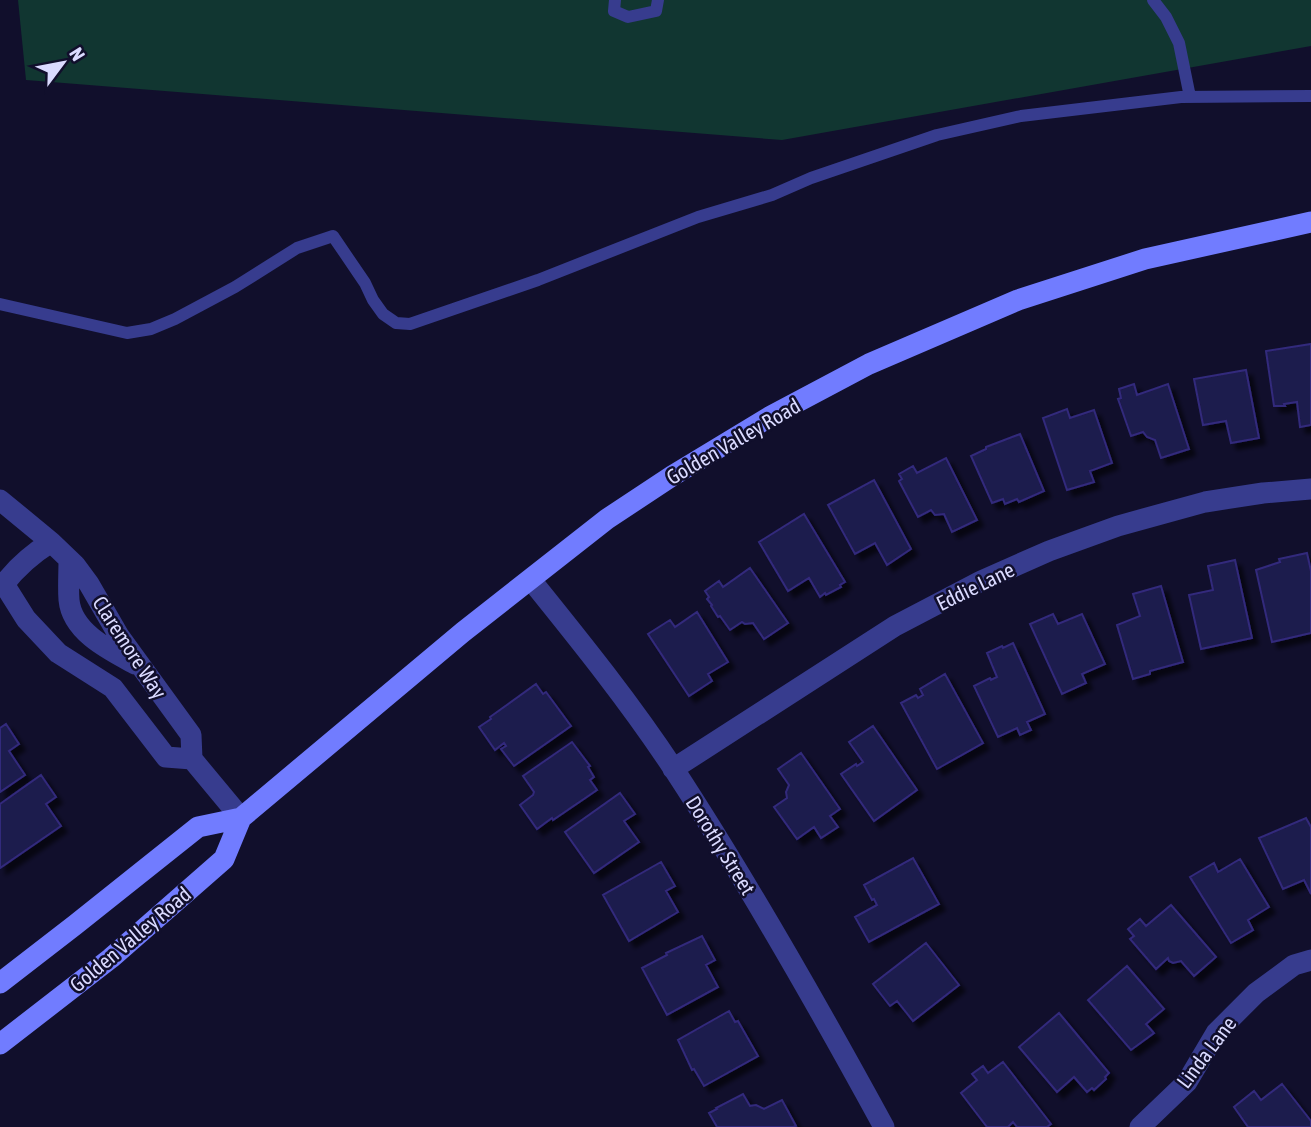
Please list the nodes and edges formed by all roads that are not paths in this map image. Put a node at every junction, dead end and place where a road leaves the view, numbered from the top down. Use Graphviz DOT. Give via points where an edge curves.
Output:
graph roads {
  1 [pos="615,0"];
  2 [pos="657,0"];
  3 [pos="1153,0"];
  4 [pos="1311,96"];
  5 [pos="1190,97"];
  6 [pos="1311,222"];
  7 [pos="0,304"];
  8 [pos="1311,489"];
  9 [pos="0,500"];
  10 [pos="51,542"];
  11 [pos="69,560"];
  12 [pos="531,580"];
  13 [pos="2,581"];
  14 [pos="140,666"];
  15 [pos="192,759"];
  16 [pos="673,769"];
  17 [pos="240,818"];
  18 [pos="1311,960"];
  19 [pos="0,983"];
  20 [pos="0,1044"];
  21 [pos="884,1127"];
  22 [pos="1140,1127"];
  1 -- 2 [label="lane" via="614,11 628,17 656,11"];
  3 -- 5 [label="lane" via="1179,43"];
  4 -- 5 [label="lane"];
  5 -- 7 [label="lane" via="1021,116 937,135 410,324 396,323 383,314 333,236 297,248 235,287 150,329 127,333"];
  6 -- 12 [label="main road, Golden Valley Road" via="1145,259 1018,300 869,365 771,416 672,476 607,519"];
  8 -- 16 [label="street, Eddie Lane" via="1205,502 1049,551 895,626"];
  9 -- 10 [label="street, Claremore Way"];
  10 -- 11 [label="street, Claremore Way"];
  10 -- 13 [label="street, Claremore Way"];
  11 -- 14 [label="street, Claremore Way"];
  11 -- 14 [label="street" via="69,603 80,628"];
  12 -- 16 [label="street, Dorothy Street"];
  12 -- 17 [label="main road, Golden Valley Road"];
  13 -- 15 [label="street, Claremore Way" via="26,620 58,653 113,688 166,757"];
  14 -- 15 [label="street, Claremore Way" via="191,735"];
  15 -- 17 [label="street, Claremore Way"];
  16 -- 21 [label="street, Dorothy Street" via="761,908"];
  17 -- 19 [label="main road, Golden Valley Road" via="198,827"];
  17 -- 20 [label="main road, Golden Valley Road" via="224,859 111,958"];
  18 -- 22 [label="street, Linda Lane" via="1294,965 1256,993 1216,1033 1187,1082"];
}
